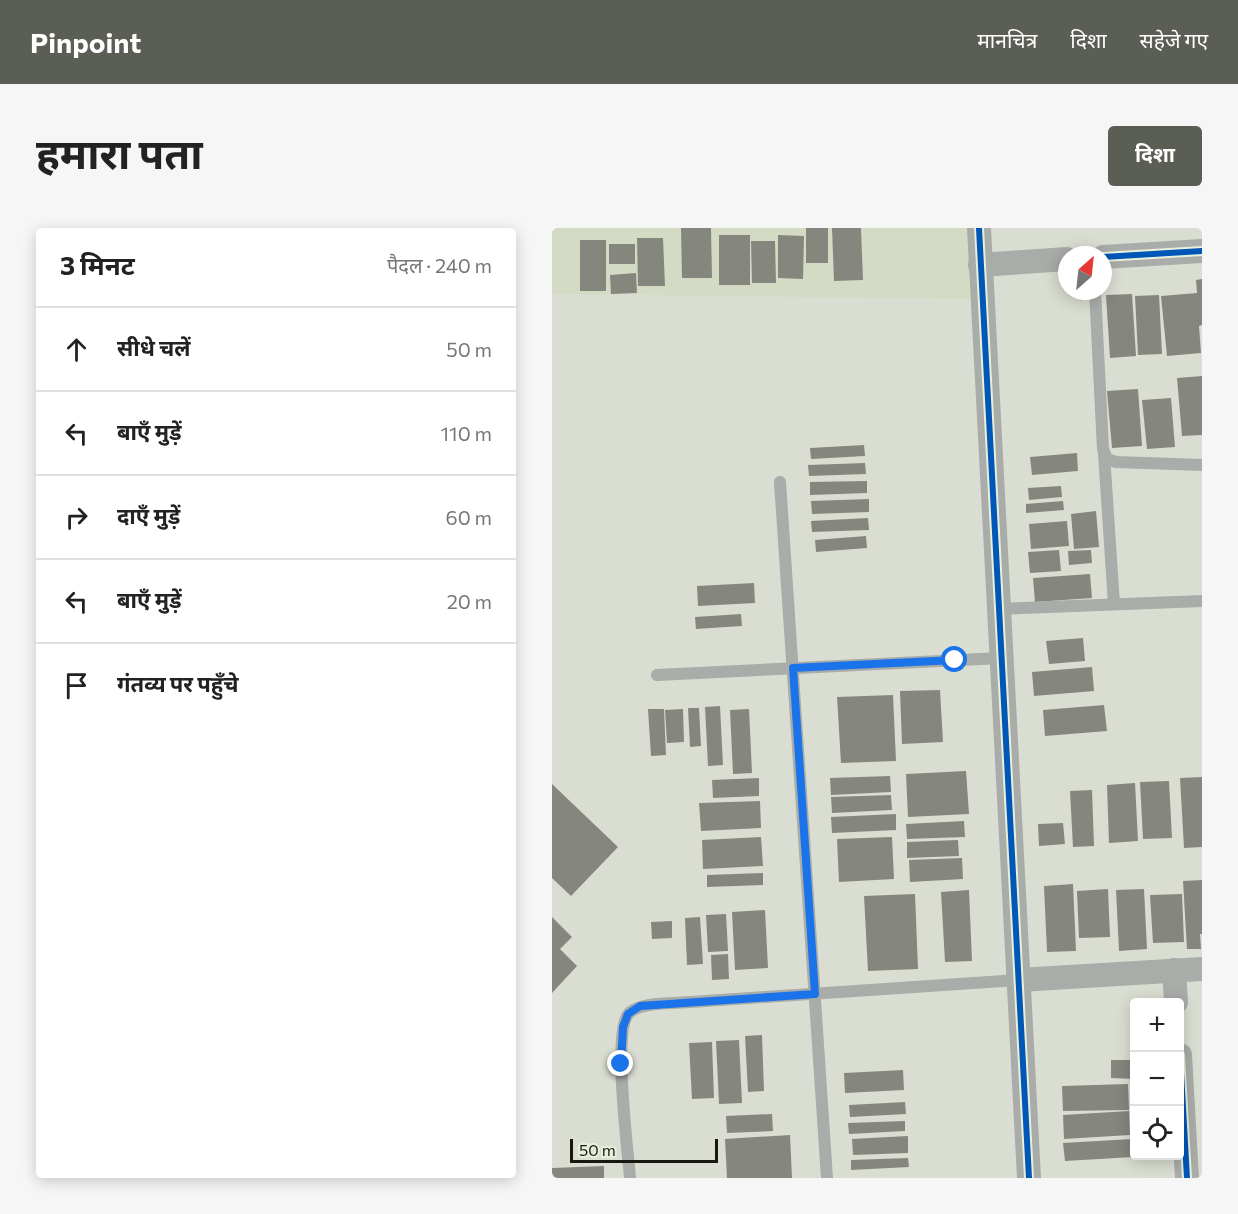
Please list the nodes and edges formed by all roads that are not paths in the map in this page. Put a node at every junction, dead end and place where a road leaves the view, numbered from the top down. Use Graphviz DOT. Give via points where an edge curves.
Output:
graph roads {
  1 [pos="979,228"];
  2 [pos="1202,251"];
  3 [pos="1112,256"];
  4 [pos="1058,260"];
  5 [pos="980,265"];
  6 [pos="1095,300"];
  7 [pos="1104,454"];
  8 [pos="1202,465"];
  9 [pos="780,483"];
  10 [pos="1202,601"];
  11 [pos="1114,604"];
  12 [pos="999,609"];
  13 [pos="1001,658"];
  14 [pos="793,668"];
  15 [pos="657,675"];
  16 [pos="1202,969"];
  17 [pos="1174,970"];
  18 [pos="1018,980"];
  19 [pos="815,994"];
  20 [pos="1176,998"];
  21 [pos="1182,1106"];
  22 [pos="630,1178"];
  23 [pos="827,1178"];
  24 [pos="1029,1178"];
  25 [pos="1187,1178"];
  1 -- 5 [label="street"];
  2 -- 3 [label="street"];
  4 -- 5 [label="street"];
  5 -- 12 [label="street"];
  6 -- 7 [label="lane"];
  7 -- 8 [label="lane" via="1116,462"];
  7 -- 11 [label="lane"];
  9 -- 14 [label="lane"];
  10 -- 11 [label="lane"];
  11 -- 12 [label="lane"];
  12 -- 13 [label="street"];
  13 -- 14 [label="lane"];
  13 -- 18 [label="street"];
  14 -- 15 [label="lane"];
  14 -- 19 [label="lane"];
  16 -- 17 [label="street"];
  17 -- 18 [label="street"];
  17 -- 20 [label="street"];
  18 -- 19 [label="lane"];
  18 -- 24 [label="street"];
  19 -- 22 [label="lane" via="640,1006 628,1014 623,1027 621,1064"];
  19 -- 23 [label="lane"];
  21 -- 25 [label="street"];
}
